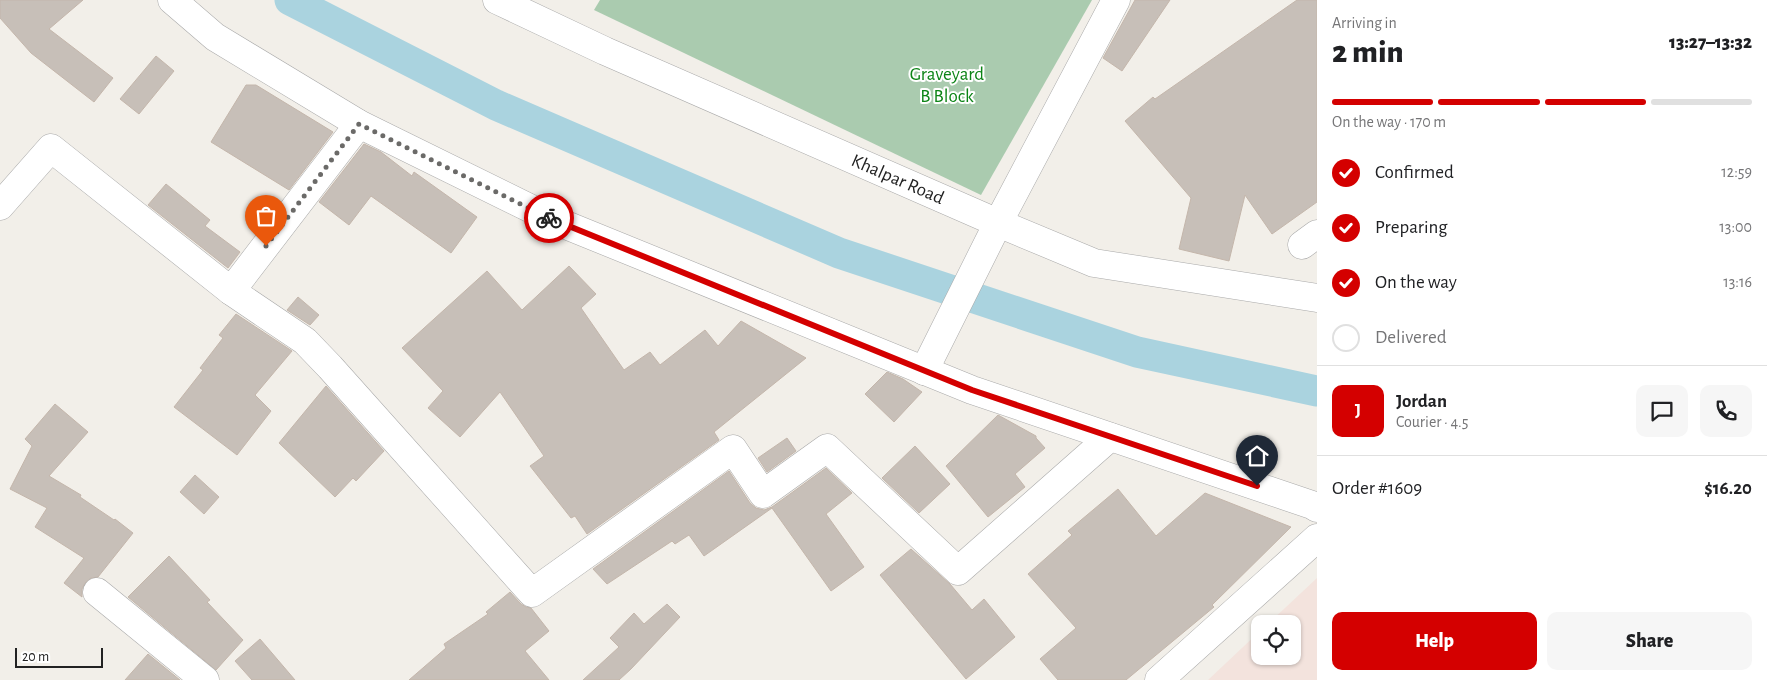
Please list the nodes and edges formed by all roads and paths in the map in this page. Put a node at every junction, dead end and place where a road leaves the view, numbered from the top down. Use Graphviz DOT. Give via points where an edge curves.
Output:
graph roads {
  1 [pos="172,0"];
  2 [pos="497,0"];
  3 [pos="1116,0"];
  4 [pos="359,124"];
  5 [pos="0,206"];
  6 [pos="998,223"];
  7 [pos="231,291"];
  8 [pos="1317,298"];
  9 [pos="924,371"];
  10 [pos="1110,437"];
  11 [pos="1317,508"];
  12 [pos="1317,538"];
  13 [pos="97,592"];
  14 [pos="205,680"];
  15 [pos="1159,680"];
  1 -- 4 [label="street" via="215,37"];
  2 -- 6 [label="street, Khalpar Road" via="604,51"];
  3 -- 6 [label="street"];
  4 -- 7 [label="street"];
  4 -- 9 [label="street" via="556,221"];
  5 -- 7 [label="street" via="51,148"];
  6 -- 8 [label="street, Khalpar Road" via="1094,262"];
  6 -- 9 [label="street"];
  7 -- 10 [label="street" via="305,341 532,593 733,449 763,494 827,448 958,571"];
  9 -- 10 [label="street"];
  10 -- 11 [label="street"];
  12 -- 15 [label="street"];
  13 -- 14 [label="street"];
}
